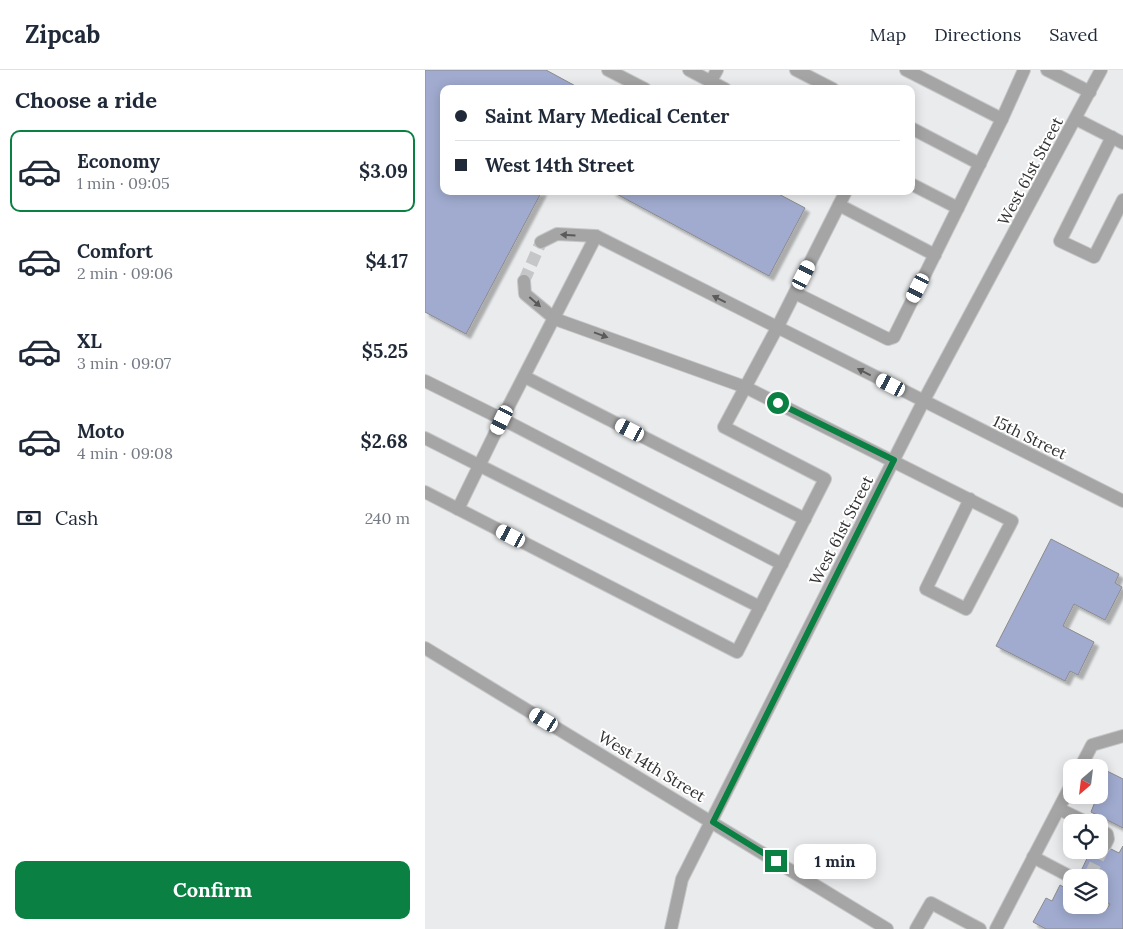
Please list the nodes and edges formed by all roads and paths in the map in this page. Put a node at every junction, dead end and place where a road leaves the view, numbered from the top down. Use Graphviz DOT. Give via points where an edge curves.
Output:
graph roads {
  1 [pos="608,70"];
  2 [pos="689,70"];
  3 [pos="797,70"];
  4 [pos="905,70"];
  5 [pos="1024,70"];
  6 [pos="1047,70"];
  7 [pos="1101,70"];
  8 [pos="714,76"];
  9 [pos="637,85"];
  10 [pos="825,85"];
  11 [pos="1090,92"];
  12 [pos="1003,119"];
  13 [pos="1076,119"];
  14 [pos="915,130"];
  15 [pos="1117,140"];
  16 [pos="980,164"];
  17 [pos="915,186"];
  18 [pos="844,195"];
  19 [pos="1123,200"];
  20 [pos="839,205"];
  21 [pos="958,208"];
  22 [pos="596,236"];
  23 [pos="541,242"];
  24 [pos="935,255"];
  25 [pos="524,281"];
  26 [pos="795,293"];
  27 [pos="555,319"];
  28 [pos="777,328"];
  29 [pos="525,377"];
  30 [pos="425,381"];
  31 [pos="745,387"];
  32 [pos="923,402"];
  33 [pos="502,420"];
  34 [pos="425,438"];
  35 [pos="894,460"];
  36 [pos="480,466"];
  37 [pos="425,492"];
  38 [pos="970,499"];
  39 [pos="1123,501"];
  40 [pos="458,509"];
  41 [pos="805,519"];
  42 [pos="782,564"];
  43 [pos="760,607"];
  44 [pos="425,648"];
  45 [pos="1123,736"];
  46 [pos="1085,759"];
  47 [pos="1063,801"];
  48 [pos="1059,809"];
  49 [pos="1069,814"];
  50 [pos="713,822"];
  51 [pos="1033,857"];
  52 [pos="1063,873"];
  53 [pos="671,929"];
  54 [pos="887,929"];
  55 [pos="916,929"];
  56 [pos="980,929"];
  57 [pos="996,929"];
  1 -- 9 [label="street"];
  2 -- 8 [label="street"];
  3 -- 10 [label="street"];
  4 -- 12 [label="street"];
  5 -- 12 [label="street"];
  6 -- 11 [label="street"];
  7 -- 11 [label="street, West 61st Street"];
  11 -- 13 [label="street, West 61st Street"];
  12 -- 16 [label="street"];
  13 -- 15 [label="street"];
  13 -- 32 [label="street, West 61st Street"];
  14 -- 16 [label="street"];
  15 -- 19 [label="street" via="1060,241 1094,257"];
  16 -- 21 [label="street"];
  17 -- 21 [label="street"];
  18 -- 20 [label="street"];
  20 -- 24 [label="street"];
  20 -- 26 [label="street"];
  21 -- 24 [label="street"];
  22 -- 23 [label="street, one-way" via="557,234"];
  22 -- 27 [label="street"];
  28 -- 22 [label="street, 15th Street, one-way"];
  24 -- 26 [label="street" via="891,338 887,339"];
  25 -- 27 [label="street, one-way" via="525,294"];
  26 -- 28 [label="street"];
  27 -- 29 [label="street"];
  27 -- 31 [label="street, one-way"];
  28 -- 31 [label="street"];
  32 -- 28 [label="street, 15th Street, one-way"];
  29 -- 33 [label="street"];
  29 -- 41 [label="street"];
  30 -- 33 [label="street"];
  31 -- 35 [label="street"];
  31 -- 41 [label="street" via="724,427 825,480"];
  32 -- 35 [label="street, West 61st Street"];
  32 -- 39 [label="street, 15th Street"];
  33 -- 36 [label="street"];
  33 -- 42 [label="street"];
  34 -- 36 [label="street"];
  35 -- 38 [label="street"];
  35 -- 50 [label="street, West 61st Street"];
  36 -- 40 [label="street"];
  36 -- 43 [label="street"];
  37 -- 40 [label="street"];
  38 -- 38 [label="street" via="1012,521 966,609 926,589"];
  40 -- 43 [label="street" via="737,652"];
  41 -- 42 [label="street"];
  42 -- 43 [label="street"];
  44 -- 50 [label="street, West 14th Street"];
  45 -- 46 [label="street" via="1092,745"];
  47 -- 48 [label="street"];
  48 -- 49 [label="street"];
  48 -- 51 [label="street"];
  50 -- 53 [label="street, West 61st Street" via="683,879"];
  50 -- 54 [label="street, West 14th Street"];
  51 -- 52 [label="street"];
  51 -- 57 [label="street"];
  55 -- 56 [label="street" via="931,903"];
}
